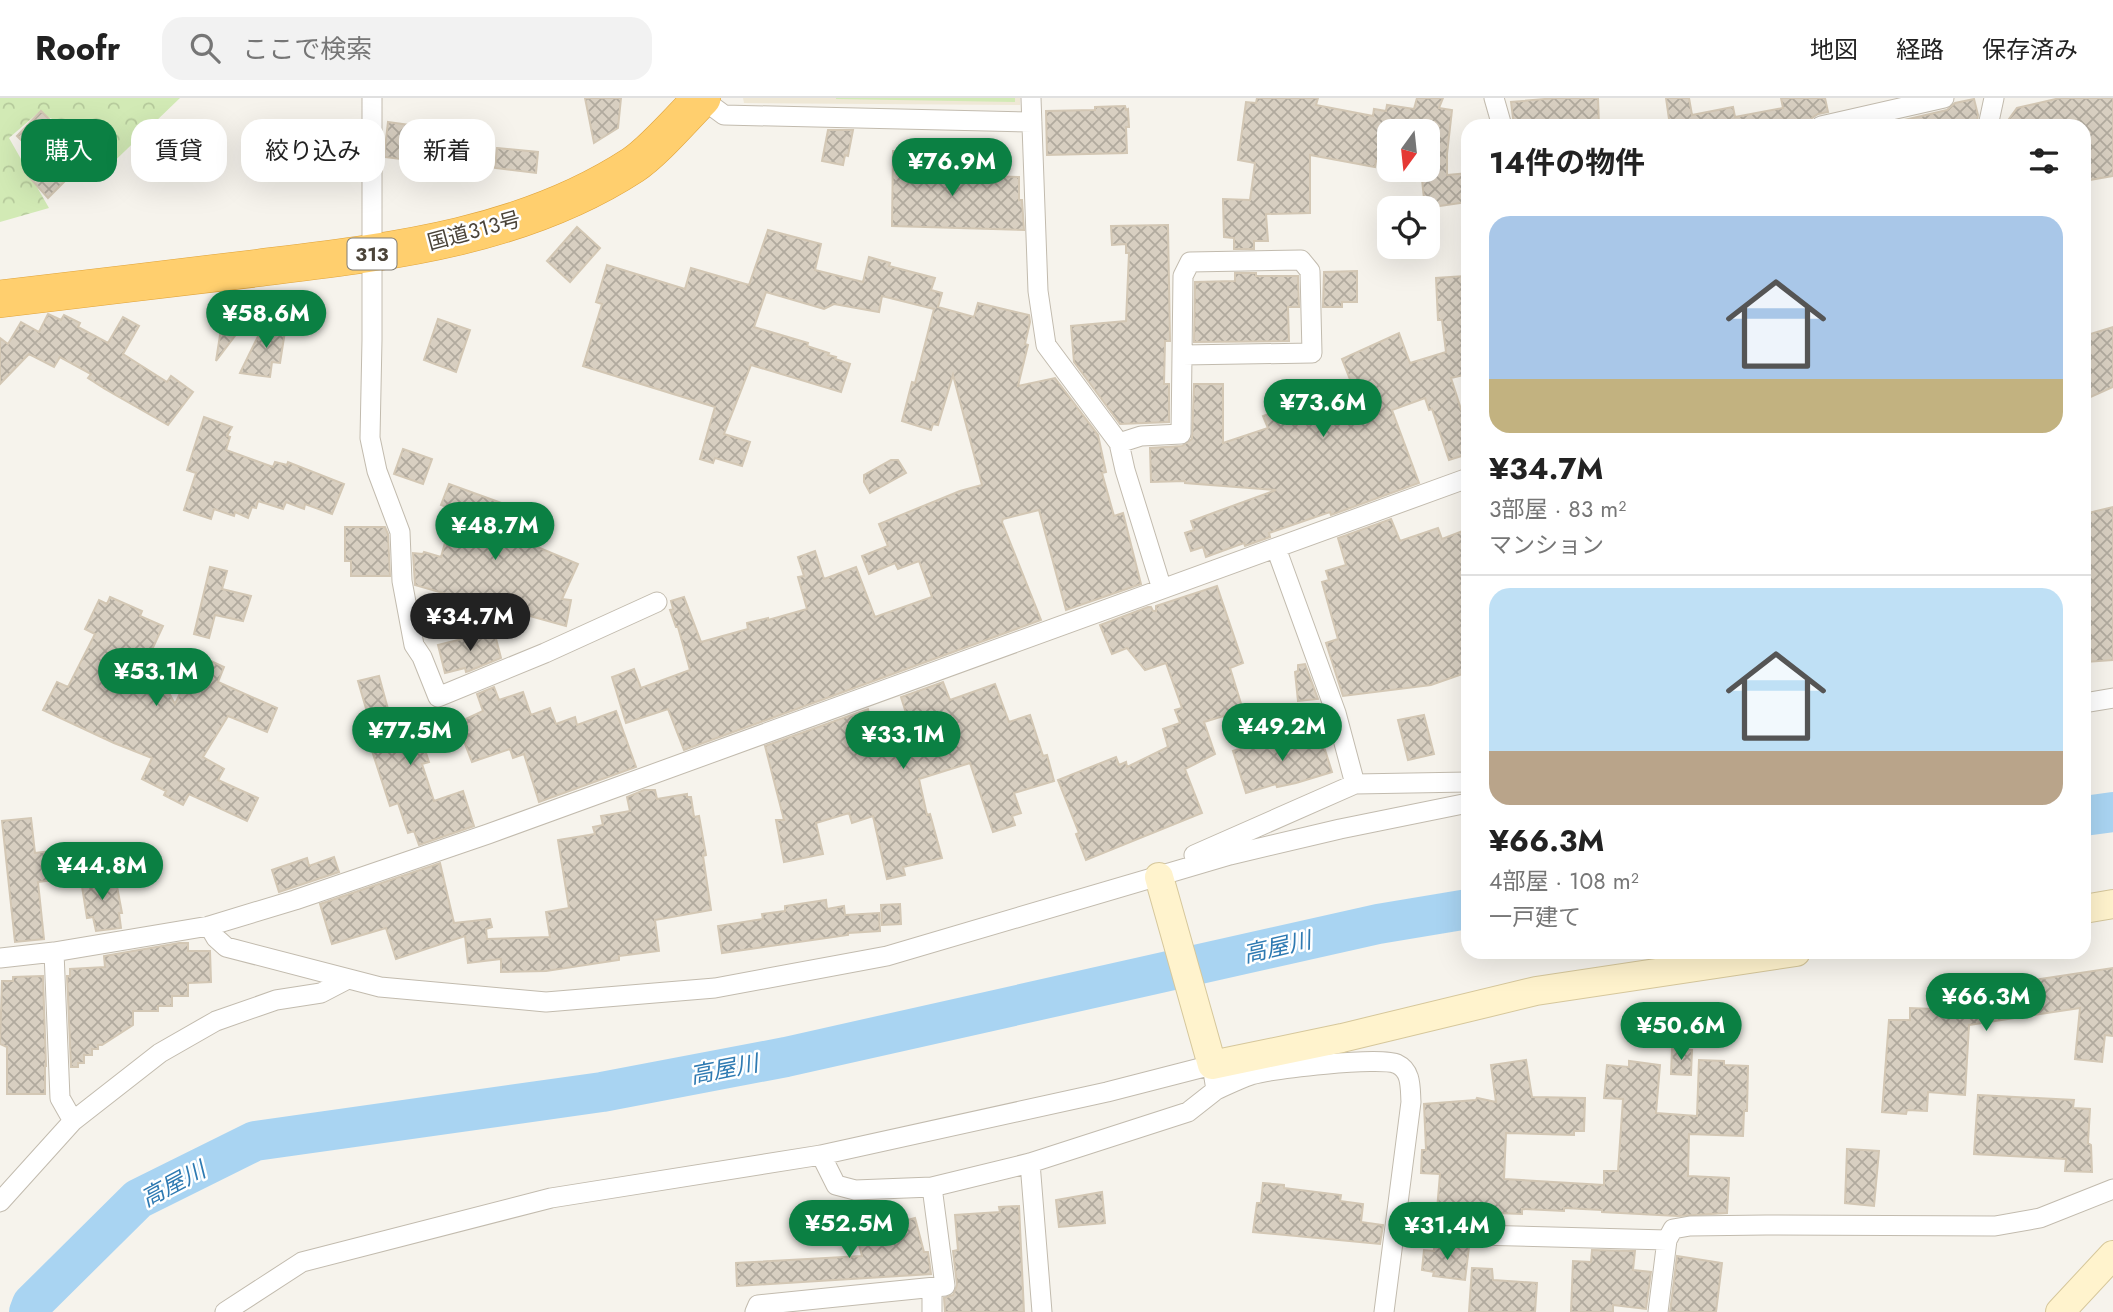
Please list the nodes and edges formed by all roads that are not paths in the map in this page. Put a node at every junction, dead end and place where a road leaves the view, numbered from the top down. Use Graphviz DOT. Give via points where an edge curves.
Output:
graph roads {
  1 [pos="372,98"];
  2 [pos="701,98"];
  3 [pos="1031,98"];
  4 [pos="1494,98"];
  5 [pos="1944,98"];
  6 [pos="1994,98"];
  7 [pos="1500,119"];
  8 [pos="1852,119"];
  9 [pos="1990,119"];
  10 [pos="1032,122"];
  11 [pos="373,254"];
  12 [pos="0,299"];
  13 [pos="1183,355"];
  14 [pos="1119,443"];
  15 [pos="1461,481"];
  16 [pos="1276,548"];
  17 [pos="1162,589"];
  18 [pos="657,602"];
  19 [pos="2113,698"];
  20 [pos="2091,702"];
  21 [pos="1461,782"];
  22 [pos="1355,784"];
  23 [pos="1461,804"];
  24 [pos="1168,874"];
  25 [pos="2113,904"];
  26 [pos="2091,908"];
  27 [pos="209,926"];
  28 [pos="54,952"];
  29 [pos="0,958"];
  30 [pos="1749,959"];
  31 [pos="345,980"];
  32 [pos="1214,1078"];
  33 [pos="73,1121"];
  34 [pos="821,1154"];
  35 [pos="1030,1163"];
  36 [pos="932,1187"];
  37 [pos="2113,1189"];
  38 [pos="2,1194"];
  39 [pos="1395,1233"];
  40 [pos="1667,1240"];
  41 [pos="2113,1255"];
  42 [pos="932,1288"];
  43 [pos="225,1312"];
  44 [pos="755,1312"];
  45 [pos="932,1312"];
  46 [pos="1042,1312"];
  47 [pos="1384,1312"];
  48 [pos="1658,1312"];
  49 [pos="2060,1312"];
  1 -- 11 [label="street"];
  2 -- 10 [label="street" via="724,115"];
  2 -- 11 [label="highway, 国道313号 / 313" via="636,163 570,201 493,228"];
  3 -- 10 [label="street"];
  4 -- 7 [label="street"];
  5 -- 8 [label="street"];
  6 -- 9 [label="street"];
  10 -- 14 [label="street" via="1038,291 1046,345"];
  11 -- 12 [label="highway, 国道313号 / 313"];
  11 -- 18 [label="street" via="370,438 400,532 402,581 414,645 438,697"];
  13 -- 13 [label="street" via="1312,353 1310,271 1301,260 1190,262 1183,276"];
  13 -- 14 [label="street" via="1181,434 1141,436"];
  14 -- 17 [label="street"];
  15 -- 16 [label="street"];
  16 -- 17 [label="street"];
  16 -- 22 [label="street" via="1336,713"];
  17 -- 27 [label="street" via="488,834"];
  19 -- 20 [label="street"];
  21 -- 22 [label="street"];
  22 -- 24 [label="street" via="1182,860"];
  23 -- 24 [label="street" via="1340,828"];
  24 -- 31 [label="street" via="887,956 715,988 546,1002"];
  24 -- 32 [label="street"];
  25 -- 26 [label="street"];
  27 -- 28 [label="street"];
  27 -- 31 [label="street" via="226,947"];
  28 -- 29 [label="street"];
  28 -- 33 [label="street" via="60,1098"];
  30 -- 32 [label="street" via="1536,991 1342,1038"];
  31 -- 33 [label="street" via="321,993 276,1000 216,1021 160,1053"];
  32 -- 34 [label="street" via="1107,1092"];
  32 -- 35 [label="street" via="1188,1112"];
  32 -- 39 [label="street" via="1374,1062 1395,1062 1405,1070 1410,1079 1410,1102"];
  33 -- 38 [label="street"];
  34 -- 36 [label="street" via="836,1185 855,1190"];
  34 -- 43 [label="street" via="551,1198 302,1262"];
  35 -- 36 [label="street"];
  35 -- 46 [label="street"];
  36 -- 42 [label="street" via="945,1286"];
  37 -- 40 [label="street" via="2040,1217 1995,1226 1690,1226 1673,1229"];
  39 -- 40 [label="street"];
  39 -- 47 [label="street"];
  40 -- 48 [label="street"];
  41 -- 49 [label="street"];
  42 -- 44 [label="street" via="758,1305"];
  42 -- 45 [label="street"];
}
